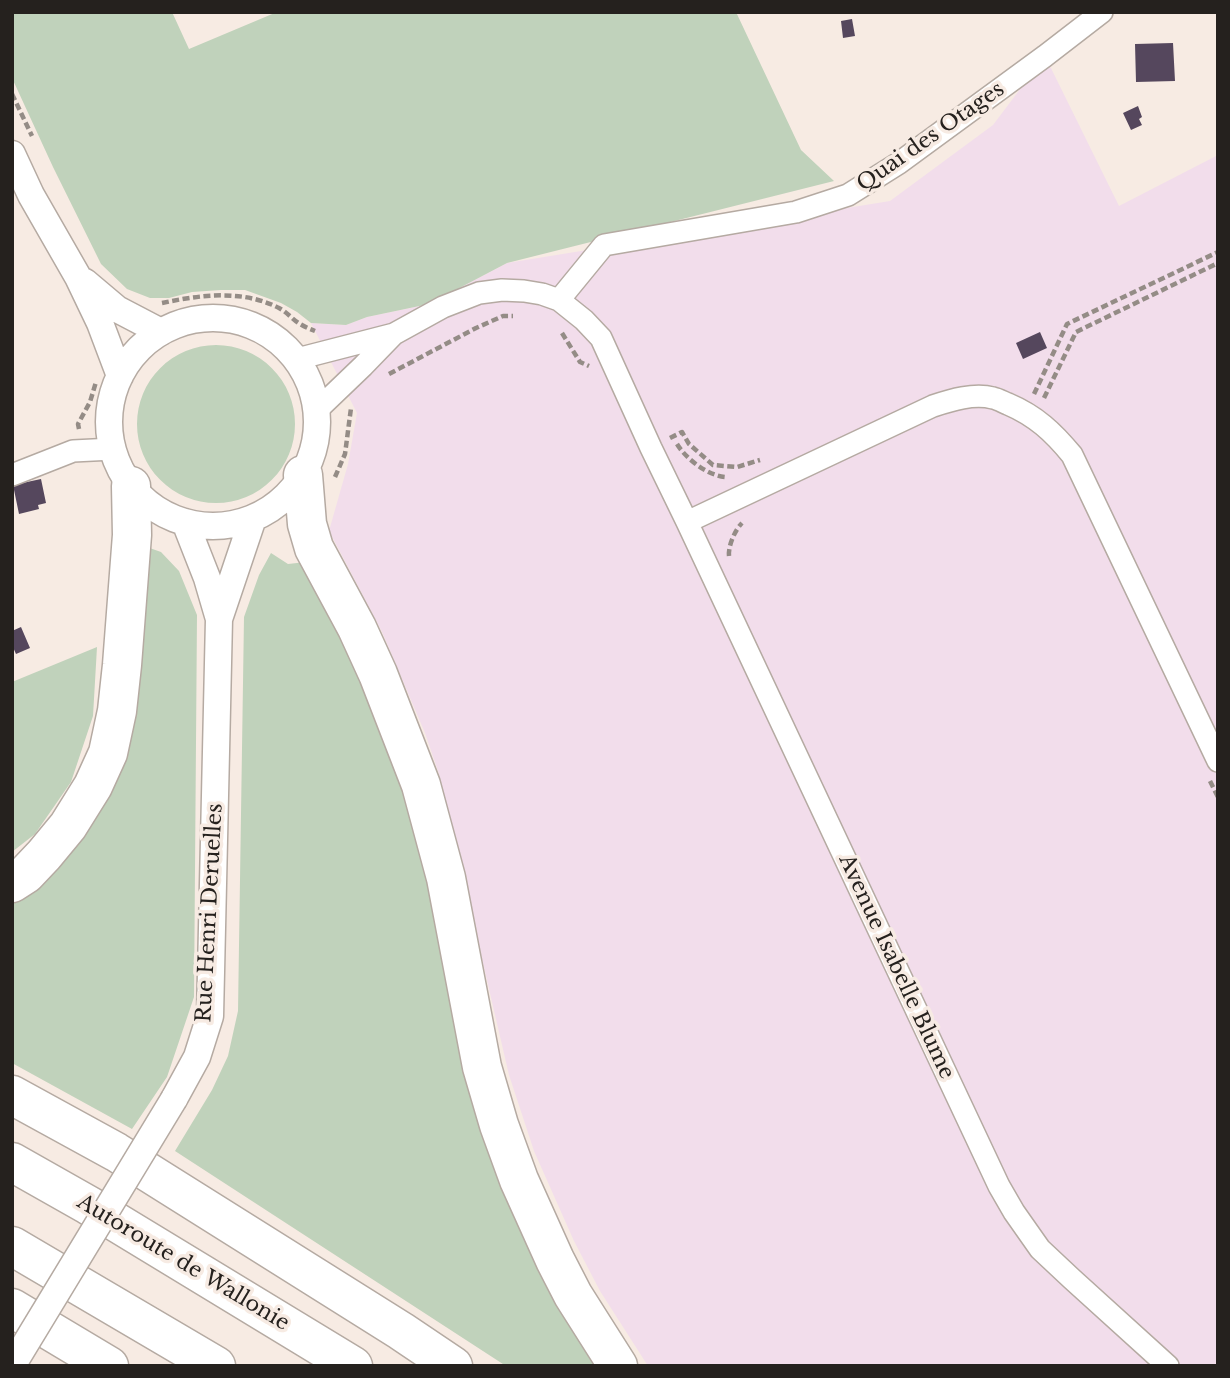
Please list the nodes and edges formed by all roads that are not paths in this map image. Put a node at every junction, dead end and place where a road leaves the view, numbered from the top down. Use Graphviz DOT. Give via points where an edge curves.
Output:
graph roads {
  1 [pos="1102,12"];
  2 [pos="12,154"];
  3 [pos="78,277"];
  4 [pos="559,300"];
  5 [pos="161,332"];
  6 [pos="394,334"];
  7 [pos="297,359"];
  8 [pos="120,376"];
  9 [pos="316,411"];
  10 [pos="113,449"];
  11 [pos="12,475"];
  12 [pos="319,477"];
  13 [pos="131,486"];
  14 [pos="253,518"];
  15 [pos="184,522"];
  16 [pos="687,522"];
  17 [pos="219,619"];
  18 [pos="1212,766"];
  19 [pos="12,883"];
  20 [pos="12,1095"];
  21 [pos="12,1162"];
  22 [pos="12,1246"];
  23 [pos="12,1308"];
  24 [pos="12,1366"];
  25 [pos="109,1366"];
  26 [pos="216,1366"];
  27 [pos="354,1366"];
  28 [pos="453,1366"];
  29 [pos="618,1366"];
  30 [pos="1168,1366"];
  1 -- 4 [label="street, Quai des Otages" via="899,163 848,195 796,212 604,245"];
  2 -- 3 [label="street" via="30,195"];
  3 -- 5 [label="street" via="117,309"];
  3 -- 8 [label="street"];
  4 -- 6 [label="street, Avenue Isabelle Blume" via="524,291 479,293"];
  4 -- 16 [label="street, Avenue Isabelle Blume" via="601,338"];
  5 -- 7 [label="street" via="194,320 241,322 264,331"];
  5 -- 8 [label="street" via="133,355"];
  6 -- 7 [label="street"];
  6 -- 9 [label="street" via="365,380"];
  7 -- 9 [label="street"];
  8 -- 10 [label="street" via="109,424"];
  9 -- 12 [label="street" via="312,453"];
  10 -- 11 [label="street" via="73,451"];
  10 -- 13 [label="street"];
  12 -- 14 [label="street"];
  12 -- 29 [label="highway" via="307,524 314,548 378,674 421,785 446,877 482,1067 499,1125 555,1260"];
  13 -- 15 [label="street" via="164,514"];
  13 -- 19 [label="highway" via="122,665 108,753 68,826 26,874"];
  14 -- 15 [label="street" via="227,525"];
  14 -- 17 [label="street, Rue Henri Deruelles"];
  15 -- 17 [label="street, Rue Henri Deruelles"];
  16 -- 18 [label="street" via="933,406 951,400 992,398 1017,408 1056,435 1072,455"];
  16 -- 30 [label="street, Avenue Isabelle Blume" via="999,1186 1040,1249"];
  17 -- 24 [label="street, Rue Henri Deruelles, bridge" via="210,1016 197,1057 174,1099"];
  20 -- 28 [label="highway" via="127,1159"];
  21 -- 27 [label="highway, Autoroute de Wallonie"];
  22 -- 26 [label="highway"];
  23 -- 25 [label="highway"];
}
